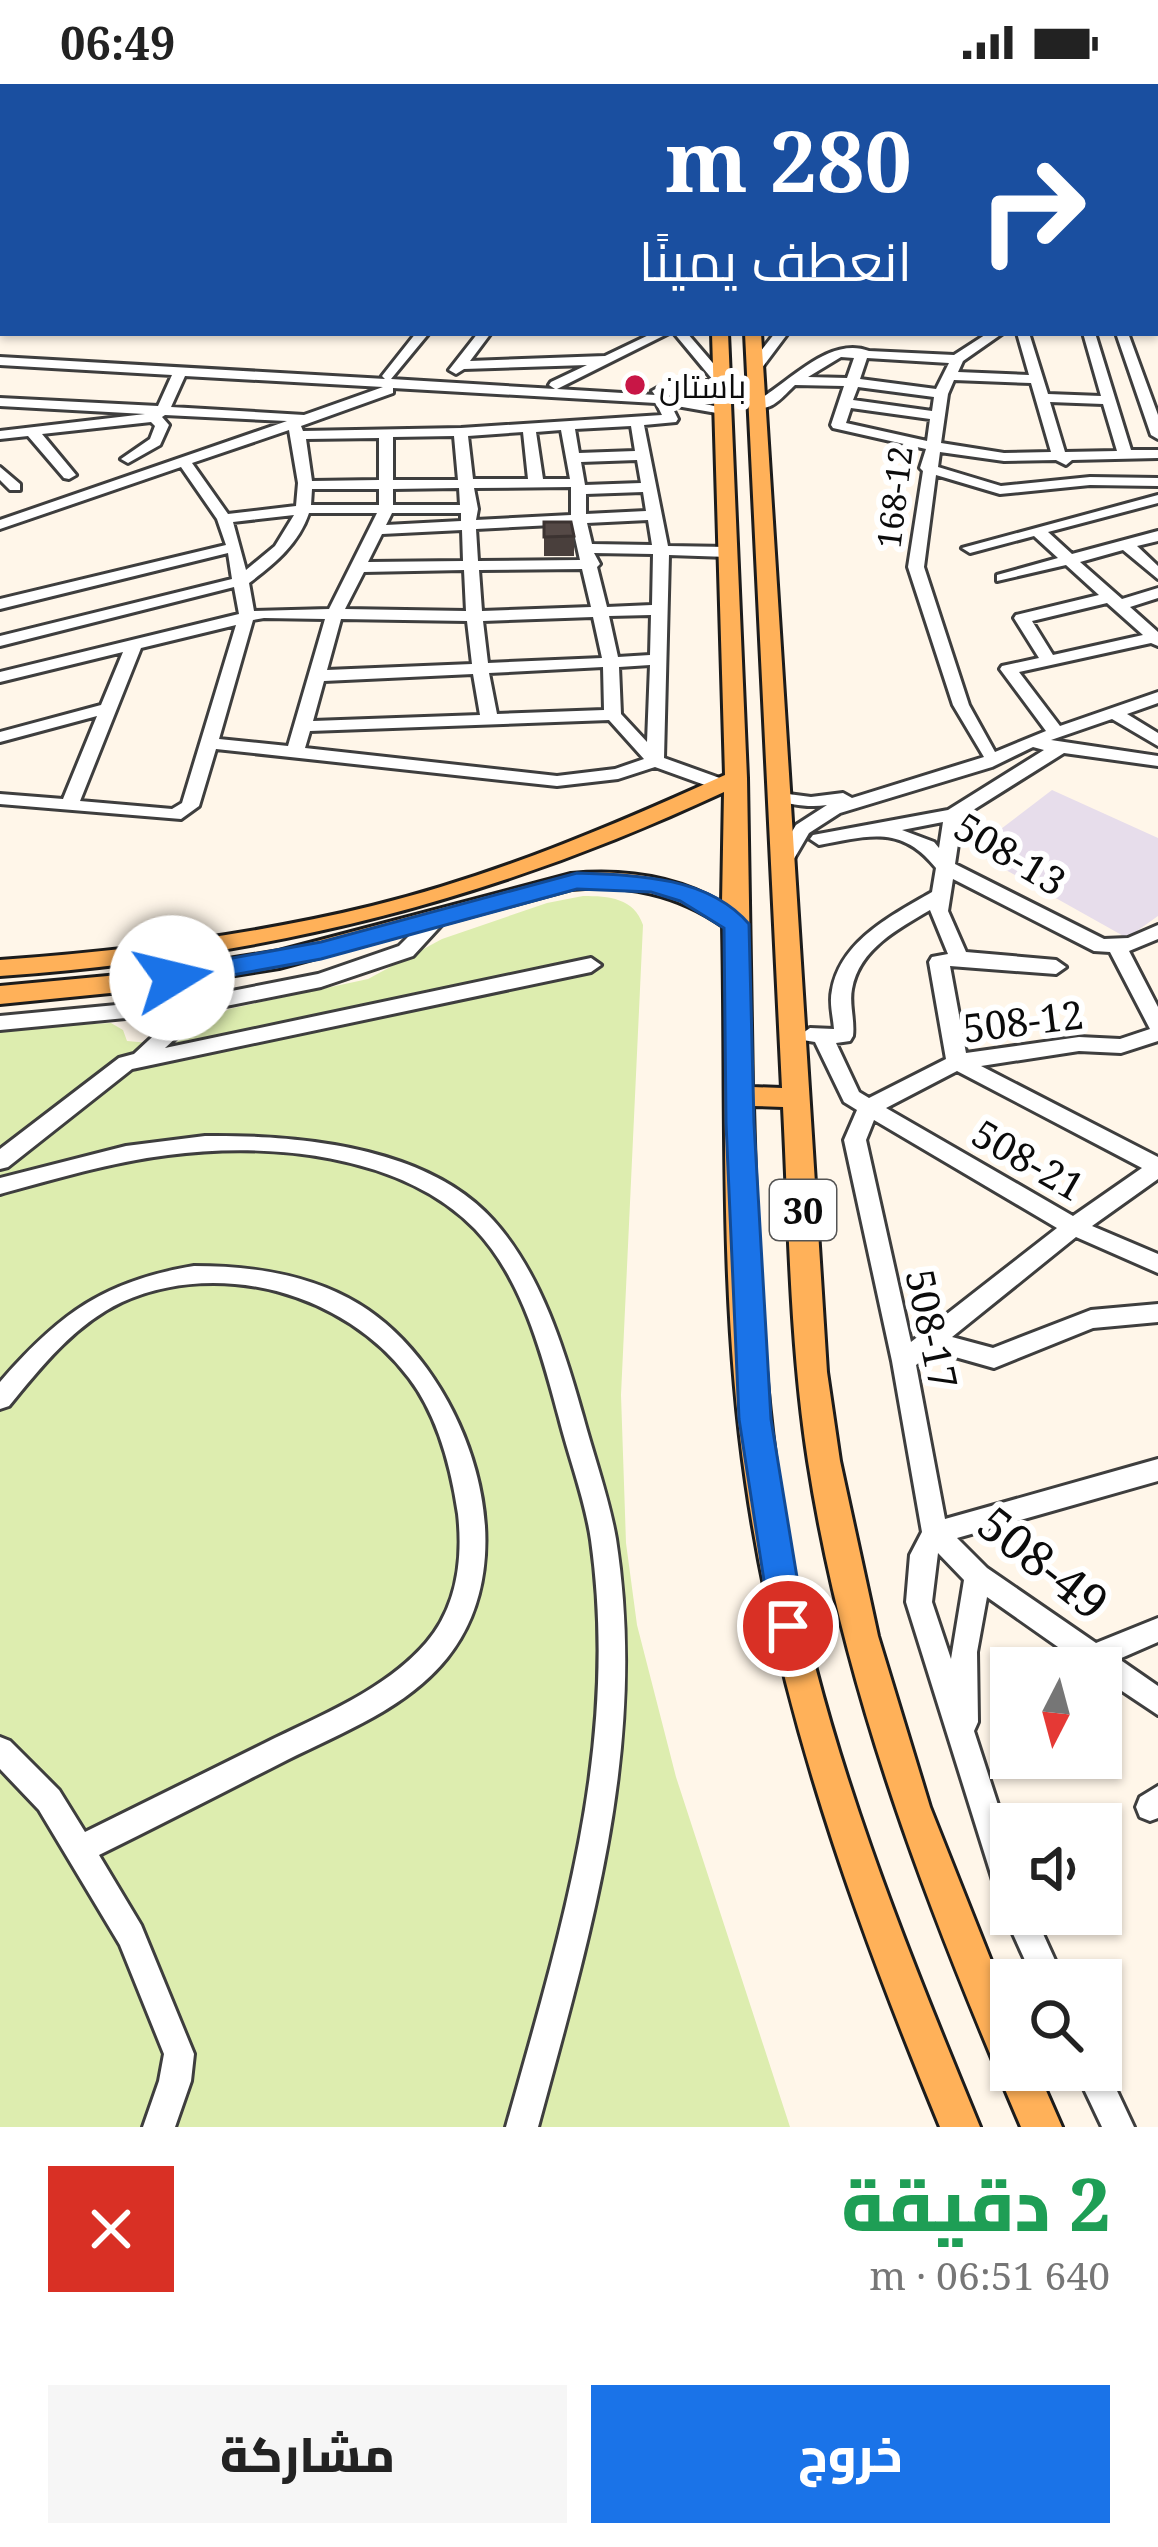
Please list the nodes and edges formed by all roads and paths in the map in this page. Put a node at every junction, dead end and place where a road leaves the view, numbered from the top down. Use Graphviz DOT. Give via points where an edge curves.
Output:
graph roads {
  1 [pos="421,336"];
  2 [pos="483,336"];
  3 [pos="657,336"];
  4 [pos="682,336"];
  5 [pos="720,336"];
  6 [pos="753,336"];
  7 [pos="780,336"];
  8 [pos="916,336"];
  9 [pos="986,336"];
  10 [pos="1024,336"];
  11 [pos="1090,336"];
  12 [pos="1123,336"];
  13 [pos="863,351"];
  14 [pos="908,353"];
  15 [pos="0,357"];
  16 [pos="957,359"];
  17 [pos="50,360"];
  18 [pos="606,360"];
  19 [pos="460,365"];
  20 [pos="755,366"];
  21 [pos="180,372"];
  22 [pos="949,376"];
  23 [pos="1037,379"];
  24 [pos="317,380"];
  25 [pos="448,380"];
  26 [pos="395,381"];
  27 [pos="792,381"];
  28 [pos="854,382"];
  29 [pos="556,385"];
  30 [pos="941,394"];
  31 [pos="662,395"];
  32 [pos="723,398"];
  33 [pos="1044,398"];
  34 [pos="1109,400"];
  35 [pos="0,402"];
  36 [pos="848,403"];
  37 [pos="758,404"];
  38 [pos="159,413"];
  39 [pos="935,416"];
  40 [pos="1116,421"];
  41 [pos="637,422"];
  42 [pos="299,426"];
  43 [pos="567,426"];
  44 [pos="529,428"];
  45 [pos="1156,428"];
  46 [pos="32,432"];
  47 [pos="460,432"];
  48 [pos="0,435"];
  49 [pos="386,435"];
  50 [pos="930,446"];
  51 [pos="1158,454"];
  52 [pos="644,455"];
  53 [pos="1125,455"];
  54 [pos="1059,456"];
  55 [pos="574,458"];
  56 [pos="128,459"];
  57 [pos="184,463"];
  58 [pos="928,468"];
  59 [pos="0,470"];
  60 [pos="69,475"];
  61 [pos="1090,481"];
  62 [pos="1158,482"];
  63 [pos="536,484"];
  64 [pos="308,485"];
  65 [pos="386,486"];
  66 [pos="468,486"];
  67 [pos="15,487"];
  68 [pos="578,487"];
  69 [pos="650,487"];
  70 [pos="1158,499"];
  71 [pos="727,505"];
  72 [pos="764,506"];
  73 [pos="308,508"];
  74 [pos="386,511"];
  75 [pos="655,515"];
  76 [pos="471,516"];
  77 [pos="224,519"];
  78 [pos="579,520"];
  79 [pos="0,525"];
  80 [pos="376,530"];
  81 [pos="1040,532"];
  82 [pos="1158,536"];
  83 [pos="1128,546"];
  84 [pos="234,547"];
  85 [pos="970,548"];
  86 [pos="661,551"];
  87 [pos="728,552"];
  88 [pos="589,556"];
  89 [pos="1070,561"];
  90 [pos="359,567"];
  91 [pos="475,568"];
  92 [pos="1158,574"];
  93 [pos="1002,578"];
  94 [pos="241,581"];
  95 [pos="1158,593"];
  96 [pos="1112,602"];
  97 [pos="0,606"];
  98 [pos="659,610"];
  99 [pos="602,611"];
  100 [pos="247,615"];
  101 [pos="334,616"];
  102 [pos="475,616"];
  103 [pos="1157,639"];
  104 [pos="3,640"];
  105 [pos="135,642"];
  106 [pos="1047,658"];
  107 [pos="658,660"];
  108 [pos="611,662"];
  109 [pos="478,667"];
  110 [pos="0,676"];
  111 [pos="315,676"];
  112 [pos="1156,699"];
  113 [pos="108,708"];
  114 [pos="1116,714"];
  115 [pos="613,715"];
  116 [pos="490,721"];
  117 [pos="303,726"];
  118 [pos="0,737"];
  119 [pos="1060,740"];
  120 [pos="1158,741"];
  121 [pos="210,743"];
  122 [pos="1024,743"];
  123 [pos="295,752"];
  124 [pos="987,753"];
  125 [pos="655,761"];
  126 [pos="1158,761"];
  127 [pos="729,782"];
  128 [pos="779,796"];
  129 [pos="0,799"];
  130 [pos="70,804"];
  131 [pos="953,814"];
  132 [pos="881,828"];
  133 [pos="819,839"];
  134 [pos="942,864"];
  135 [pos="782,865"];
  136 [pos="939,896"];
  137 [pos="436,919"];
  138 [pos="737,924"];
  139 [pos="1158,932"];
  140 [pos="1109,946"];
  141 [pos="958,958"];
  142 [pos="591,965"];
  143 [pos="1056,967"];
  144 [pos="0,968"];
  145 [pos="0,995"];
  146 [pos="201,1004"];
  147 [pos="0,1023"];
  148 [pos="1158,1030"];
  149 [pos="807,1035"];
  150 [pos="140,1058"];
  151 [pos="957,1062"];
  152 [pos="868,1107"];
  153 [pos="740,1108"];
  154 [pos="797,1110"];
  155 [pos="0,1161"];
  156 [pos="1158,1168"];
  157 [pos="0,1186"];
  158 [pos="1074,1227"];
  159 [pos="1158,1264"];
  160 [pos="1158,1313"];
  161 [pos="930,1340"];
  162 [pos="904,1361"];
  163 [pos="0,1399"];
  164 [pos="1158,1470"];
  165 [pos="935,1533"];
  166 [pos="978,1576"];
  167 [pos="1158,1630"];
  168 [pos="1080,1647"];
  169 [pos="1118,1647"];
  170 [pos="1122,1677"];
  171 [pos="1158,1702"];
  172 [pos="0,1750"];
  173 [pos="969,1770"];
  174 [pos="990,1830"];
  175 [pos="82,1849"];
  176 [pos="990,2006"];
  177 [pos="1026,2091"];
  178 [pos="1101,2091"];
  179 [pos="159,2127"];
  180 [pos="522,2127"];
  181 [pos="960,2127"];
  182 [pos="1042,2127"];
  183 [pos="1118,2127"];
  1 -- 26 [label="street"];
  2 -- 19 [label="street"];
  3 -- 18 [label="street"];
  4 -- 32 [label="street"];
  5 -- 32 [label="main road, 30"];
  6 -- 20 [label="main road, 30"];
  7 -- 20 [label="street"];
  8 -- 14 [label="street"];
  9 -- 16 [label="street, 168-12"];
  10 -- 23 [label="street"];
  11 -- 34 [label="street"];
  12 -- 45 [label="street"];
  13 -- 14 [label="street"];
  13 -- 27 [label="street" via="838,353"];
  13 -- 28 [label="street"];
  14 -- 16 [label="street"];
  15 -- 17 [label="street"];
  16 -- 22 [label="street, 168-12"];
  17 -- 21 [label="street"];
  17 -- 26 [label="street"];
  18 -- 19 [label="street"];
  18 -- 29 [label="street"];
  19 -- 25 [label="street"];
  20 -- 37 [label="main road, 30"];
  21 -- 24 [label="street"];
  21 -- 38 [label="street"];
  22 -- 23 [label="street"];
  22 -- 30 [label="street, 168-12"];
  23 -- 33 [label="street"];
  24 -- 26 [label="street"];
  24 -- 42 [label="street" via="320,392"];
  25 -- 26 [label="street"];
  25 -- 29 [label="street"];
  26 -- 31 [label="street"];
  26 -- 42 [label="street"];
  27 -- 28 [label="street"];
  27 -- 37 [label="street"];
  28 -- 30 [label="street"];
  28 -- 36 [label="street"];
  29 -- 31 [label="street"];
  30 -- 39 [label="street, 168-12"];
  31 -- 32 [label="street"];
  31 -- 32 [label="street"];
  31 -- 41 [label="street" via="671,419"];
  32 -- 71 [label="main road, 30"];
  33 -- 34 [label="street"];
  33 -- 54 [label="street"];
  34 -- 40 [label="street"];
  35 -- 38 [label="street"];
  36 -- 39 [label="street"];
  36 -- 50 [label="street" via="838,425"];
  37 -- 72 [label="main road, 30"];
  38 -- 42 [label="street"];
  38 -- 46 [label="street" via="84,433"];
  38 -- 56 [label="street" via="153,446"];
  39 -- 50 [label="street, 168-12"];
  40 -- 45 [label="street"];
  40 -- 53 [label="street"];
  41 -- 43 [label="street"];
  41 -- 52 [label="street"];
  42 -- 49 [label="street"];
  42 -- 57 [label="street"];
  42 -- 64 [label="street"];
  43 -- 44 [label="street"];
  43 -- 55 [label="street"];
  44 -- 47 [label="street"];
  44 -- 63 [label="street"];
  46 -- 48 [label="street"];
  46 -- 60 [label="street"];
  47 -- 49 [label="street"];
  47 -- 66 [label="street"];
  49 -- 65 [label="street"];
  50 -- 54 [label="street"];
  50 -- 58 [label="street, 168-12"];
  51 -- 53 [label="street"];
  52 -- 55 [label="street"];
  52 -- 69 [label="street"];
  53 -- 54 [label="street"];
  54 -- 61 [label="street"];
  55 -- 68 [label="street"];
  57 -- 77 [label="street"];
  57 -- 79 [label="street"];
  58 -- 61 [label="street" via="1000,490"];
  58 -- 124 [label="street, 168-12" via="916,567 961,706"];
  59 -- 67 [label="street"];
  61 -- 62 [label="street"];
  63 -- 66 [label="street"];
  63 -- 68 [label="street"];
  64 -- 65 [label="street"];
  64 -- 73 [label="street"];
  65 -- 66 [label="street"];
  65 -- 74 [label="street"];
  66 -- 76 [label="street"];
  68 -- 69 [label="street"];
  68 -- 78 [label="street"];
  69 -- 75 [label="street"];
  70 -- 81 [label="street"];
  71 -- 72 [label="main road"];
  71 -- 87 [label="main road, 30"];
  72 -- 128 [label="main road, 30"];
  73 -- 74 [label="street"];
  73 -- 77 [label="street"];
  73 -- 94 [label="street" via="272,559"];
  74 -- 76 [label="street"];
  74 -- 80 [label="street"];
  75 -- 78 [label="street"];
  75 -- 86 [label="street"];
  76 -- 78 [label="street"];
  76 -- 80 [label="street"];
  76 -- 91 [label="street"];
  77 -- 84 [label="street"];
  78 -- 88 [label="street"];
  80 -- 90 [label="street"];
  81 -- 85 [label="street"];
  81 -- 89 [label="street"];
  82 -- 83 [label="street"];
  83 -- 89 [label="street"];
  83 -- 92 [label="street"];
  84 -- 94 [label="street"];
  84 -- 97 [label="street"];
  86 -- 87 [label="street"];
  86 -- 88 [label="street"];
  86 -- 98 [label="street"];
  87 -- 127 [label="main road, 30"];
  88 -- 91 [label="street"];
  88 -- 99 [label="street"];
  89 -- 93 [label="street"];
  89 -- 96 [label="street"];
  90 -- 91 [label="street"];
  90 -- 101 [label="street"];
  91 -- 102 [label="street"];
  94 -- 100 [label="street"];
  94 -- 104 [label="street"];
  95 -- 96 [label="street"];
  96 -- 103 [label="street"];
  96 -- 106 [label="street" via="1022,618"];
  97 -- 104 [label="street"];
  98 -- 99 [label="street"];
  98 -- 107 [label="street"];
  99 -- 102 [label="street"];
  99 -- 108 [label="street"];
  100 -- 101 [label="street"];
  100 -- 105 [label="street"];
  100 -- 121 [label="street"];
  101 -- 102 [label="street"];
  101 -- 111 [label="street"];
  102 -- 109 [label="street"];
  103 -- 106 [label="street"];
  105 -- 110 [label="street"];
  105 -- 113 [label="street"];
  106 -- 119 [label="street" via="1008,672"];
  107 -- 108 [label="street"];
  107 -- 125 [label="street"];
  108 -- 109 [label="street"];
  108 -- 115 [label="street"];
  109 -- 111 [label="street"];
  109 -- 116 [label="street"];
  111 -- 117 [label="street"];
  112 -- 114 [label="street"];
  113 -- 118 [label="street"];
  113 -- 130 [label="street"];
  114 -- 119 [label="street"];
  114 -- 120 [label="street"];
  115 -- 116 [label="street"];
  115 -- 125 [label="street"];
  116 -- 117 [label="street"];
  117 -- 123 [label="street"];
  119 -- 122 [label="street"];
  119 -- 126 [label="street"];
  119 -- 131 [label="street"];
  121 -- 123 [label="street"];
  121 -- 130 [label="street" via="184,812"];
  122 -- 124 [label="street"];
  122 -- 135 [label="street" via="986,763 822,814 795,837"];
  123 -- 125 [label="street" via="557,782"];
  124 -- 128 [label="street" via="830,801"];
  125 -- 127 [label="street"];
  127 -- 138 [label="main road, 30"];
  127 -- 144 [label="main road" via="551,859 359,920 176,955"];
  128 -- 135 [label="main road, 30"];
  129 -- 130 [label="street"];
  131 -- 132 [label="street"];
  131 -- 134 [label="street"];
  132 -- 133 [label="street"];
  132 -- 134 [label="street, 508-13" via="928,846"];
  134 -- 136 [label="street"];
  134 -- 140 [label="street, 508-13"];
  135 -- 149 [label="main road, 30"];
  136 -- 141 [label="street"];
  136 -- 149 [label="street" via="852,959 840,992 843,1036"];
  137 -- 138 [label="main road" via="542,887 616,879 689,896"];
  137 -- 145 [label="main road" via="256,964"];
  137 -- 146 [label="street" via="406,951 374,964"];
  138 -- 153 [label="main road, 30"];
  139 -- 140 [label="street"];
  140 -- 148 [label="street"];
  141 -- 143 [label="street"];
  141 -- 151 [label="street" via="944,958 937,968"];
  142 -- 150 [label="street"];
  146 -- 147 [label="street"];
  146 -- 150 [label="street"];
  148 -- 151 [label="street, 508-12" via="1121,1046 1079,1044"];
  149 -- 152 [label="street" via="850,1097"];
  149 -- 154 [label="main road, 30"];
  150 -- 155 [label="street"];
  151 -- 152 [label="street, 508-12"];
  151 -- 156 [label="street"];
  152 -- 158 [label="street, 508-21"];
  152 -- 162 [label="street, 508-17" via="855,1140"];
  153 -- 154 [label="main road" via="769,1118"];
  153 -- 181 [label="main road, 30" via="755,1419 788,1626 880,1934"];
  154 -- 176 [label="main road, 30" via="813,1384 847,1588 920,1834"];
  156 -- 158 [label="street"];
  157 -- 180 [label="street" via="172,1146 310,1151 428,1183 462,1202 507,1257 562,1381 602,1533 613,1640 605,1790"];
  158 -- 159 [label="street, 508-21"];
  158 -- 161 [label="street"];
  160 -- 161 [label="street" via="1091,1319 994,1358"];
  161 -- 162 [label="street"];
  162 -- 165 [label="street, 508-17"];
  163 -- 175 [label="street" via="41,1351 113,1296 192,1274 260,1277 339,1307 407,1357 433,1396 466,1483 475,1552 470,1582 458,1618 413,1675 367,1706"];
  164 -- 165 [label="street"];
  165 -- 166 [label="street, 508-49"];
  165 -- 173 [label="street" via="917,1578 919,1602"];
  166 -- 168 [label="street, 508-49"];
  166 -- 173 [label="street" via="962,1674"];
  167 -- 169 [label="street"];
  170 -- 171 [label="street, 508-49"];
  172 -- 175 [label="street"];
  173 -- 174 [label="street"];
  175 -- 179 [label="street" via="131,1935 179,2054"];
  177 -- 182 [label="main road"];
  178 -- 183 [label="street"];
}
